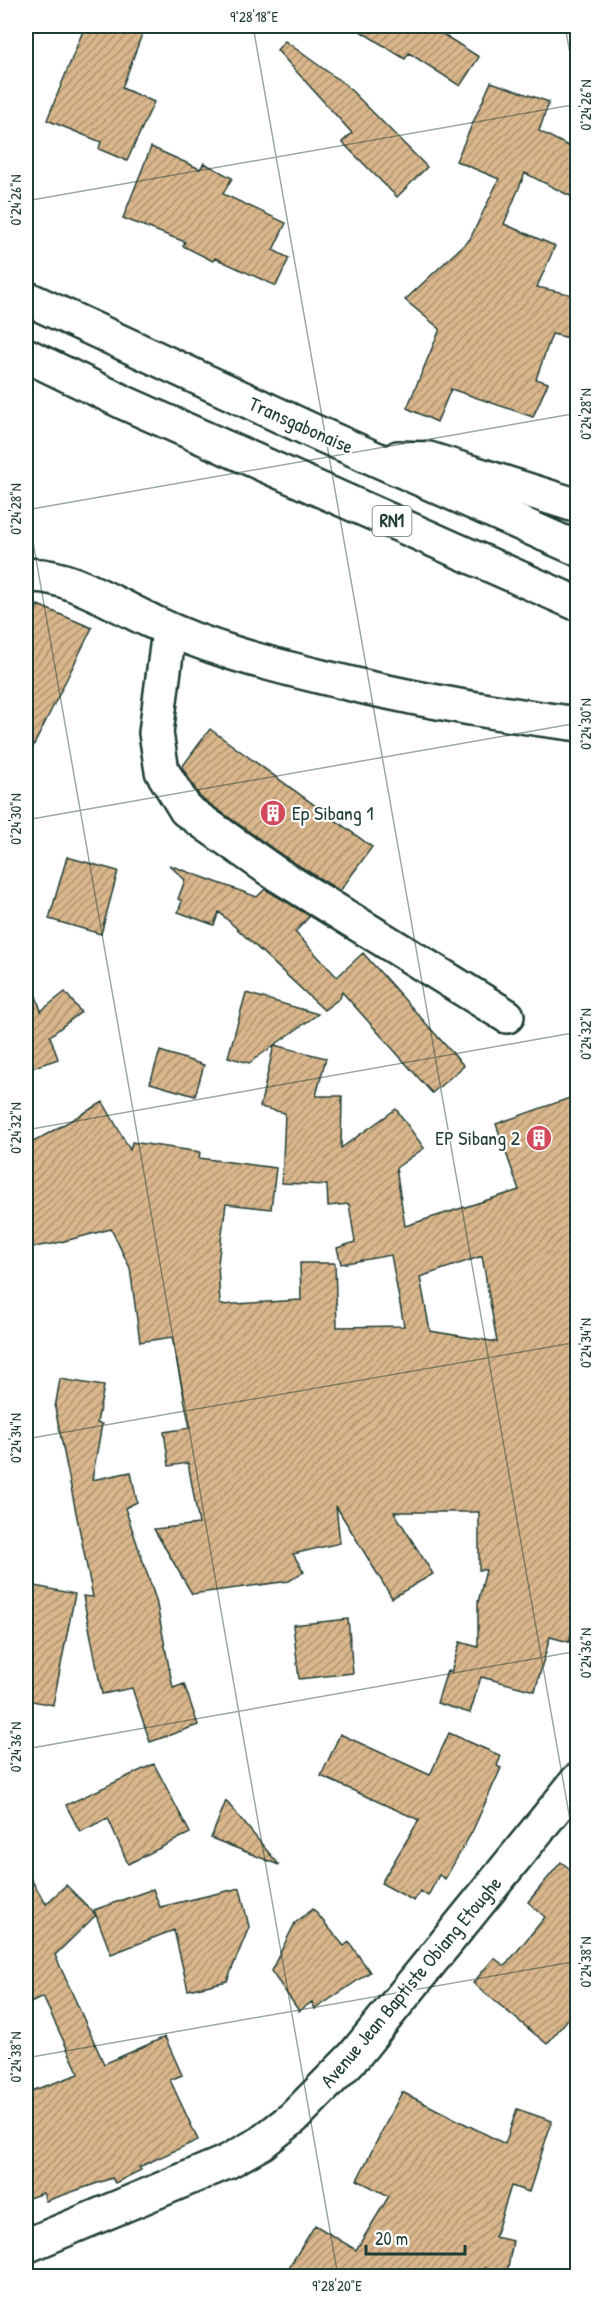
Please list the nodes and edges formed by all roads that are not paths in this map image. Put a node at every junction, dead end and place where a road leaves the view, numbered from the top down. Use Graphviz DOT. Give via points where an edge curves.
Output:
graph roads {
  1 [pos="26,298"];
  2 [pos="26,355"];
  3 [pos="370,457"];
  4 [pos="578,506"];
  5 [pos="578,549"];
  6 [pos="26,576"];
  7 [pos="578,604"];
  8 [pos="169,630"];
  9 [pos="578,724"];
  10 [pos="507,1016"];
  11 [pos="578,1780"];
  12 [pos="26,2246"];
  1 -- 3 [label="main road, Transgabonaise / RN1"];
  2 -- 7 [label="main road, RN1" via="125,403"];
  3 -- 4 [label="main road" via="429,459"];
  3 -- 5 [label="main road, Transgabonaise / RN1"];
  6 -- 8 [label="main road" via="38,574 69,583"];
  8 -- 9 [label="main road" via="230,653 408,698"];
  8 -- 10 [label="main road" via="156,733 162,771 186,810 275,873"];
  11 -- 12 [label="main road, Avenue Jean Baptiste Obiang Etoughe" via="354,2056 293,2118 261,2143 227,2162"];
}
